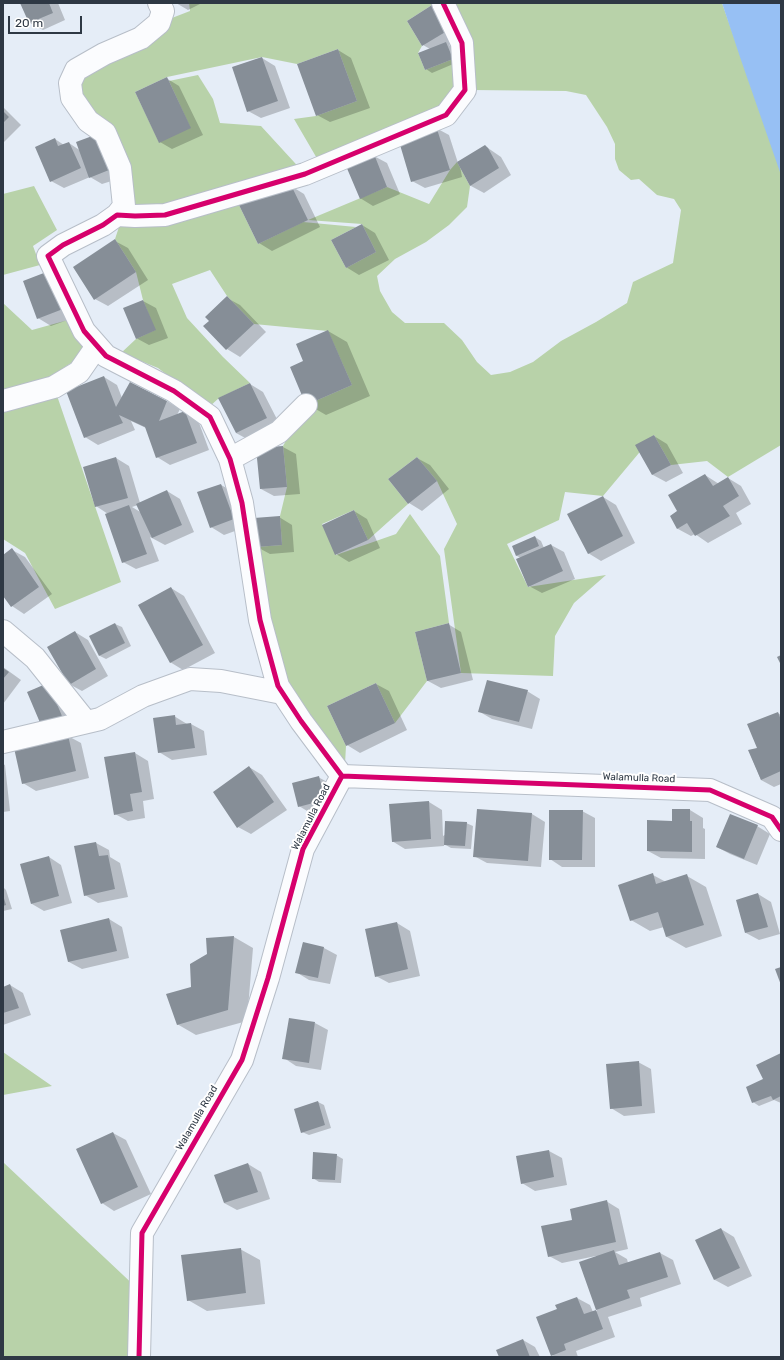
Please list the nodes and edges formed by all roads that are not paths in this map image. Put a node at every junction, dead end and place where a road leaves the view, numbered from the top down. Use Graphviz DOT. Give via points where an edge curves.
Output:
graph roads {
  1 [pos="159,3"];
  2 [pos="443,3"];
  3 [pos="117,215"];
  4 [pos="97,346"];
  5 [pos="3,401"];
  6 [pos="306,405"];
  7 [pos="230,459"];
  8 [pos="3,631"];
  9 [pos="282,693"];
  10 [pos="86,722"];
  11 [pos="3,742"];
  12 [pos="342,776"];
  13 [pos="778,818"];
  14 [pos="139,1357"];
  1 -- 3 [label="street" via="163,11 159,23 141,38 76,70 70,83 72,98 88,121 105,133 120,168 124,206"];
  2 -- 3 [label="street" via="462,43 465,90 446,115 305,174 165,214"];
  3 -- 4 [label="street" via="48,256 84,331"];
  4 -- 5 [label="street" via="79,372 54,387"];
  4 -- 7 [label="street" via="106,356 174,390 210,417"];
  6 -- 7 [label="street" via="279,432"];
  7 -- 9 [label="street" via="242,503 260,620"];
  8 -- 10 [label="street" via="35,658"];
  9 -- 10 [label="street" via="221,681 190,679 142,696 100,719"];
  9 -- 12 [label="street"];
  10 -- 11 [label="street"];
  12 -- 13 [label="street, Walamulla Road" via="710,790"];
  12 -- 14 [label="street, Walamulla Road" via="303,849 268,978 242,1060 142,1233"];
}
